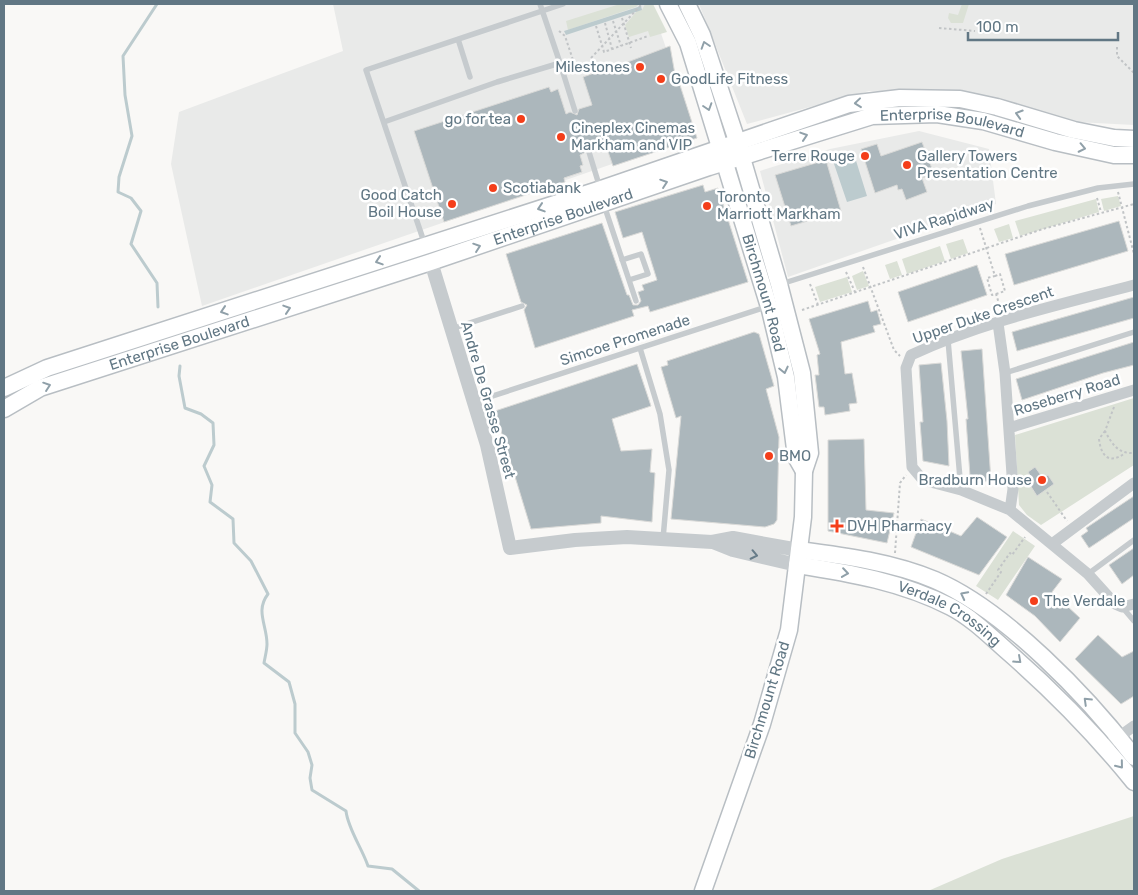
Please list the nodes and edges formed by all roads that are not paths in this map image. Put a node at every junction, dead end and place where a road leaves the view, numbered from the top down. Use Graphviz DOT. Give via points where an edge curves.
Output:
graph roads {
  1 [pos="540,4"];
  2 [pos="563,4"];
  3 [pos="668,4"];
  4 [pos="687,4"];
  5 [pos="543,11"];
  6 [pos="458,39"];
  7 [pos="560,63"];
  8 [pos="470,76"];
  9 [pos="575,111"];
  10 [pos="384,122"];
  11 [pos="1134,139"];
  12 [pos="739,149"];
  13 [pos="589,152"];
  14 [pos="722,155"];
  15 [pos="1134,155"];
  16 [pos="1134,184"];
  17 [pos="602,196"];
  18 [pos="425,246"];
  19 [pos="622,260"];
  20 [pos="431,262"];
  21 [pos="627,273"];
  22 [pos="620,275"];
  23 [pos="629,280"];
  24 [pos="1134,285"];
  25 [pos="771,286"];
  26 [pos="636,301"];
  27 [pos="776,303"];
  28 [pos="522,306"];
  29 [pos="1001,322"];
  30 [pos="451,329"];
  31 [pos="1134,332"];
  32 [pos="948,340"];
  33 [pos="640,348"];
  34 [pos="1005,373"];
  35 [pos="4,388"];
  36 [pos="1134,390"];
  37 [pos="474,402"];
  38 [pos="4,409"];
  39 [pos="1009,428"];
  40 [pos="1134,482"];
  41 [pos="962,490"];
  42 [pos="1010,510"];
  43 [pos="663,539"];
  44 [pos="1134,540"];
  45 [pos="1052,544"];
  46 [pos="510,548"];
  47 [pos="798,558"];
  48 [pos="1088,574"];
  49 [pos="1134,604"];
  50 [pos="1122,607"];
  51 [pos="1134,621"];
  52 [pos="1134,726"];
  53 [pos="1119,737"];
  54 [pos="1105,747"];
  55 [pos="1134,757"];
  56 [pos="1134,782"];
  57 [pos="703,891"];
  1 -- 5 [label="lane"];
  2 -- 5 [label="lane"];
  3 -- 14 [label="main road, Birchmount Road, one-way" via="688,44"];
  12 -- 4 [label="main road, Birchmount Road, one-way" via="702,36"];
  5 -- 6 [label="lane"];
  5 -- 7 [label="lane"];
  6 -- 8 [label="lane"];
  6 -- 10 [label="lane" via="366,70"];
  7 -- 9 [label="lane"];
  7 -- 10 [label="lane"];
  10 -- 18 [label="lane"];
  11 -- 12 [label="main road, Enterprise Boulevard, one-way" via="1074,130 960,99 900,98 849,104"];
  12 -- 14 [label="main road, Enterprise Boulevard"];
  12 -- 15 [label="main road, Enterprise Boulevard, one-way" via="872,116 937,114 983,121 1106,153"];
  12 -- 25 [label="main road, Birchmount Road"];
  13 -- 17 [label="lane"];
  14 -- 17 [label="main road, Enterprise Boulevard"];
  14 -- 25 [label="main road, Birchmount Road"];
  16 -- 25 [label="lane, VIVA Rapidway" via="1098,188 1028,206"];
  17 -- 18 [label="main road, Enterprise Boulevard, one-way"];
  17 -- 19 [label="lane"];
  20 -- 17 [label="main road, Enterprise Boulevard, one-way"];
  18 -- 20 [label="street"];
  18 -- 35 [label="main road, Enterprise Boulevard, one-way" via="47,368"];
  19 -- 21 [label="lane"];
  19 -- 23 [label="lane" via="641,254 648,274"];
  20 -- 30 [label="street, Andre De Grasse Street"];
  38 -- 20 [label="main road, Enterprise Boulevard, one-way" via="40,388"];
  21 -- 22 [label="lane"];
  21 -- 23 [label="lane"];
  23 -- 26 [label="lane"];
  24 -- 29 [label="street, Upper Duke Crescent"];
  25 -- 27 [label="main road, Birchmount Road"];
  27 -- 33 [label="lane, Simcoe Promenade"];
  27 -- 47 [label="main road, Birchmount Road" via="802,373 810,454 804,471"];
  28 -- 30 [label="lane"];
  29 -- 32 [label="street, Upper Duke Crescent"];
  29 -- 34 [label="street"];
  30 -- 37 [label="street, Andre De Grasse Street"];
  31 -- 34 [label="lane"];
  32 -- 41 [label="lane"];
  32 -- 41 [label="street, Upper Duke Crescent" via="911,355 906,368 912,467 923,480"];
  33 -- 37 [label="lane, Simcoe Promenade"];
  33 -- 43 [label="lane" via="660,414 668,470"];
  34 -- 39 [label="street"];
  36 -- 39 [label="street, Roseberry Road"];
  37 -- 46 [label="street, Andre De Grasse Street"];
  39 -- 42 [label="street" via="1014,488"];
  40 -- 45 [label="street"];
  41 -- 42 [label="street"];
  42 -- 45 [label="street"];
  43 -- 46 [label="street, Verdale Crossing" via="601,538"];
  43 -- 47 [label="street, Verdale Crossing" via="712,542 734,550"];
  44 -- 48 [label="lane"];
  45 -- 48 [label="street"];
  53 -- 47 [label="main road, Verdale Crossing, one-way" via="1053,668 972,599 935,580 893,565"];
  47 -- 54 [label="main road, Verdale Crossing, one-way" via="904,586 951,607 975,622 1024,665"];
  47 -- 57 [label="main road, Birchmount Road" via="789,630 762,724"];
  48 -- 50 [label="street" via="1115,604"];
  49 -- 50 [label="street"];
  50 -- 51 [label="lane"];
  52 -- 53 [label="street"];
  53 -- 54 [label="street"];
  53 -- 55 [label="main road, Verdale Crossing"];
  54 -- 56 [label="main road, Verdale Crossing, one-way"];
}
